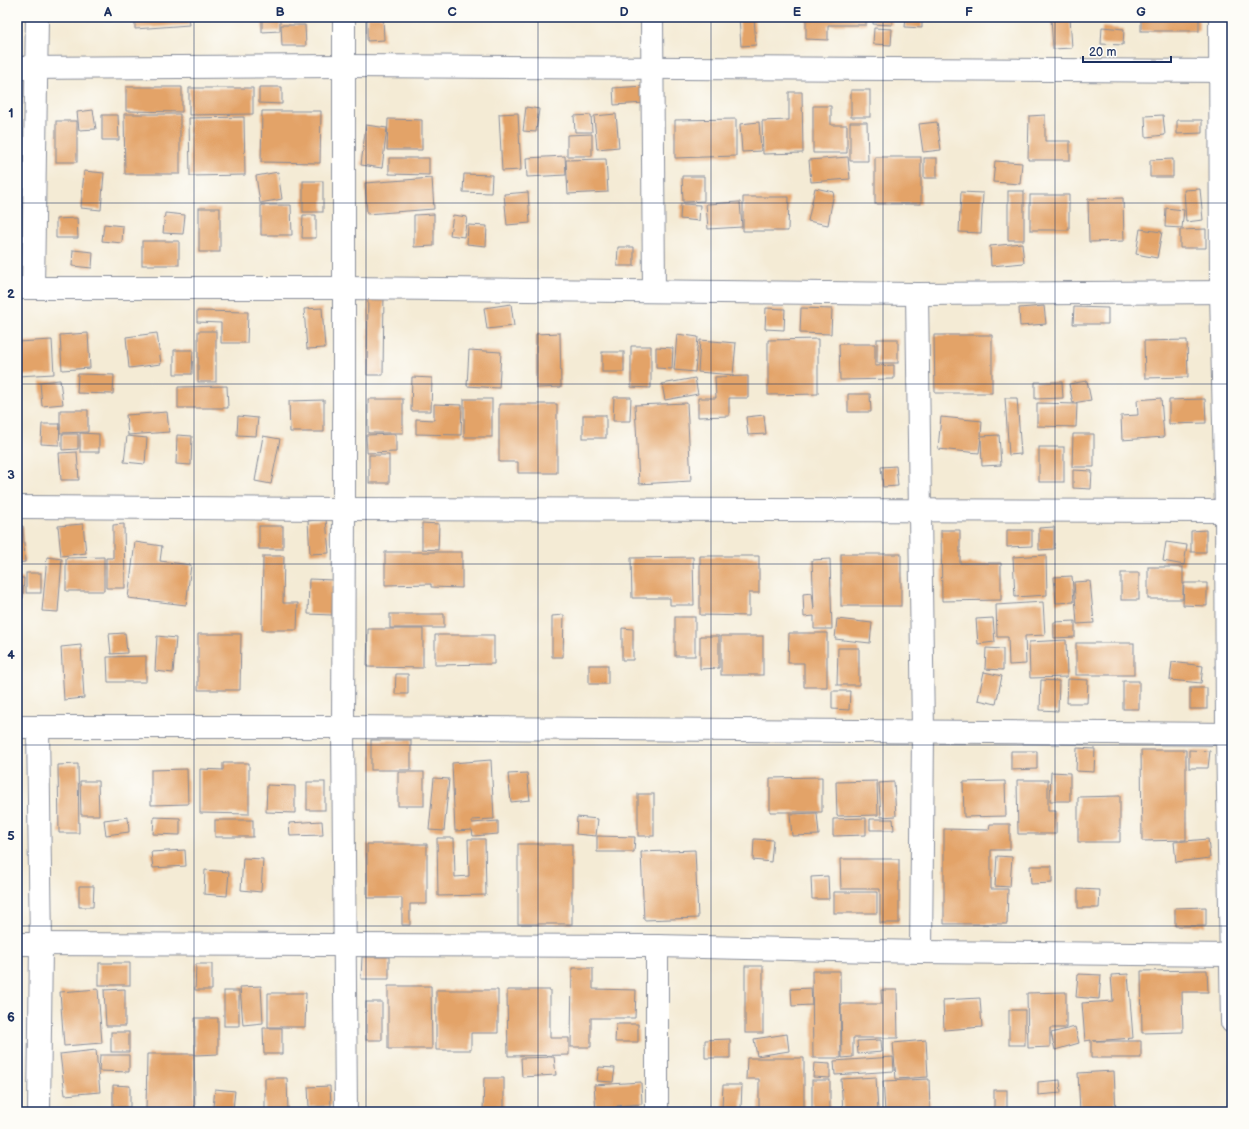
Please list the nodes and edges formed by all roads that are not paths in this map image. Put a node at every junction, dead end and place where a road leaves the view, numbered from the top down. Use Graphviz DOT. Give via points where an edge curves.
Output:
graph roads {
  1 [pos="37,17"];
  2 [pos="344,17"];
  3 [pos="652,17"];
  4 [pos="1220,17"];
  5 [pos="345,66"];
  6 [pos="27,68"];
  7 [pos="652,68"];
  8 [pos="1226,71"];
  9 [pos="25,288"];
  10 [pos="343,288"];
  11 [pos="654,291"];
  12 [pos="1226,292"];
  13 [pos="917,294"];
  14 [pos="17,507"];
  15 [pos="344,509"];
  16 [pos="919,510"];
  17 [pos="1229,511"];
  18 [pos="27,727"];
  19 [pos="343,727"];
  20 [pos="923,732"];
  21 [pos="1230,734"];
  22 [pos="17,944"];
  23 [pos="41,945"];
  24 [pos="345,946"];
  25 [pos="657,946"];
  26 [pos="921,952"];
  27 [pos="1231,955"];
  28 [pos="1232,1022"];
  29 [pos="39,1112"];
  30 [pos="346,1112"];
  31 [pos="657,1112"];
  1 -- 6 [label="street"];
  2 -- 5 [label="street"];
  3 -- 7 [label="street"];
  4 -- 8 [label="street"];
  5 -- 6 [label="street"];
  5 -- 7 [label="street"];
  5 -- 10 [label="street"];
  6 -- 9 [label="street"];
  7 -- 8 [label="street"];
  7 -- 11 [label="street"];
  8 -- 12 [label="street"];
  9 -- 10 [label="street"];
  10 -- 11 [label="street"];
  10 -- 15 [label="street"];
  11 -- 13 [label="street"];
  12 -- 13 [label="street"];
  12 -- 17 [label="street"];
  13 -- 16 [label="street"];
  14 -- 15 [label="street"];
  15 -- 16 [label="street"];
  15 -- 19 [label="street"];
  16 -- 17 [label="street"];
  16 -- 20 [label="street"];
  17 -- 21 [label="street"];
  18 -- 19 [label="street"];
  18 -- 23 [label="street"];
  19 -- 20 [label="street"];
  19 -- 24 [label="street"];
  20 -- 21 [label="street"];
  20 -- 26 [label="street"];
  21 -- 27 [label="street"];
  22 -- 23 [label="street"];
  23 -- 24 [label="street"];
  23 -- 29 [label="street"];
  24 -- 25 [label="street"];
  24 -- 30 [label="street"];
  25 -- 26 [label="street"];
  25 -- 31 [label="street"];
  26 -- 27 [label="street"];
  27 -- 28 [label="street"];
}
